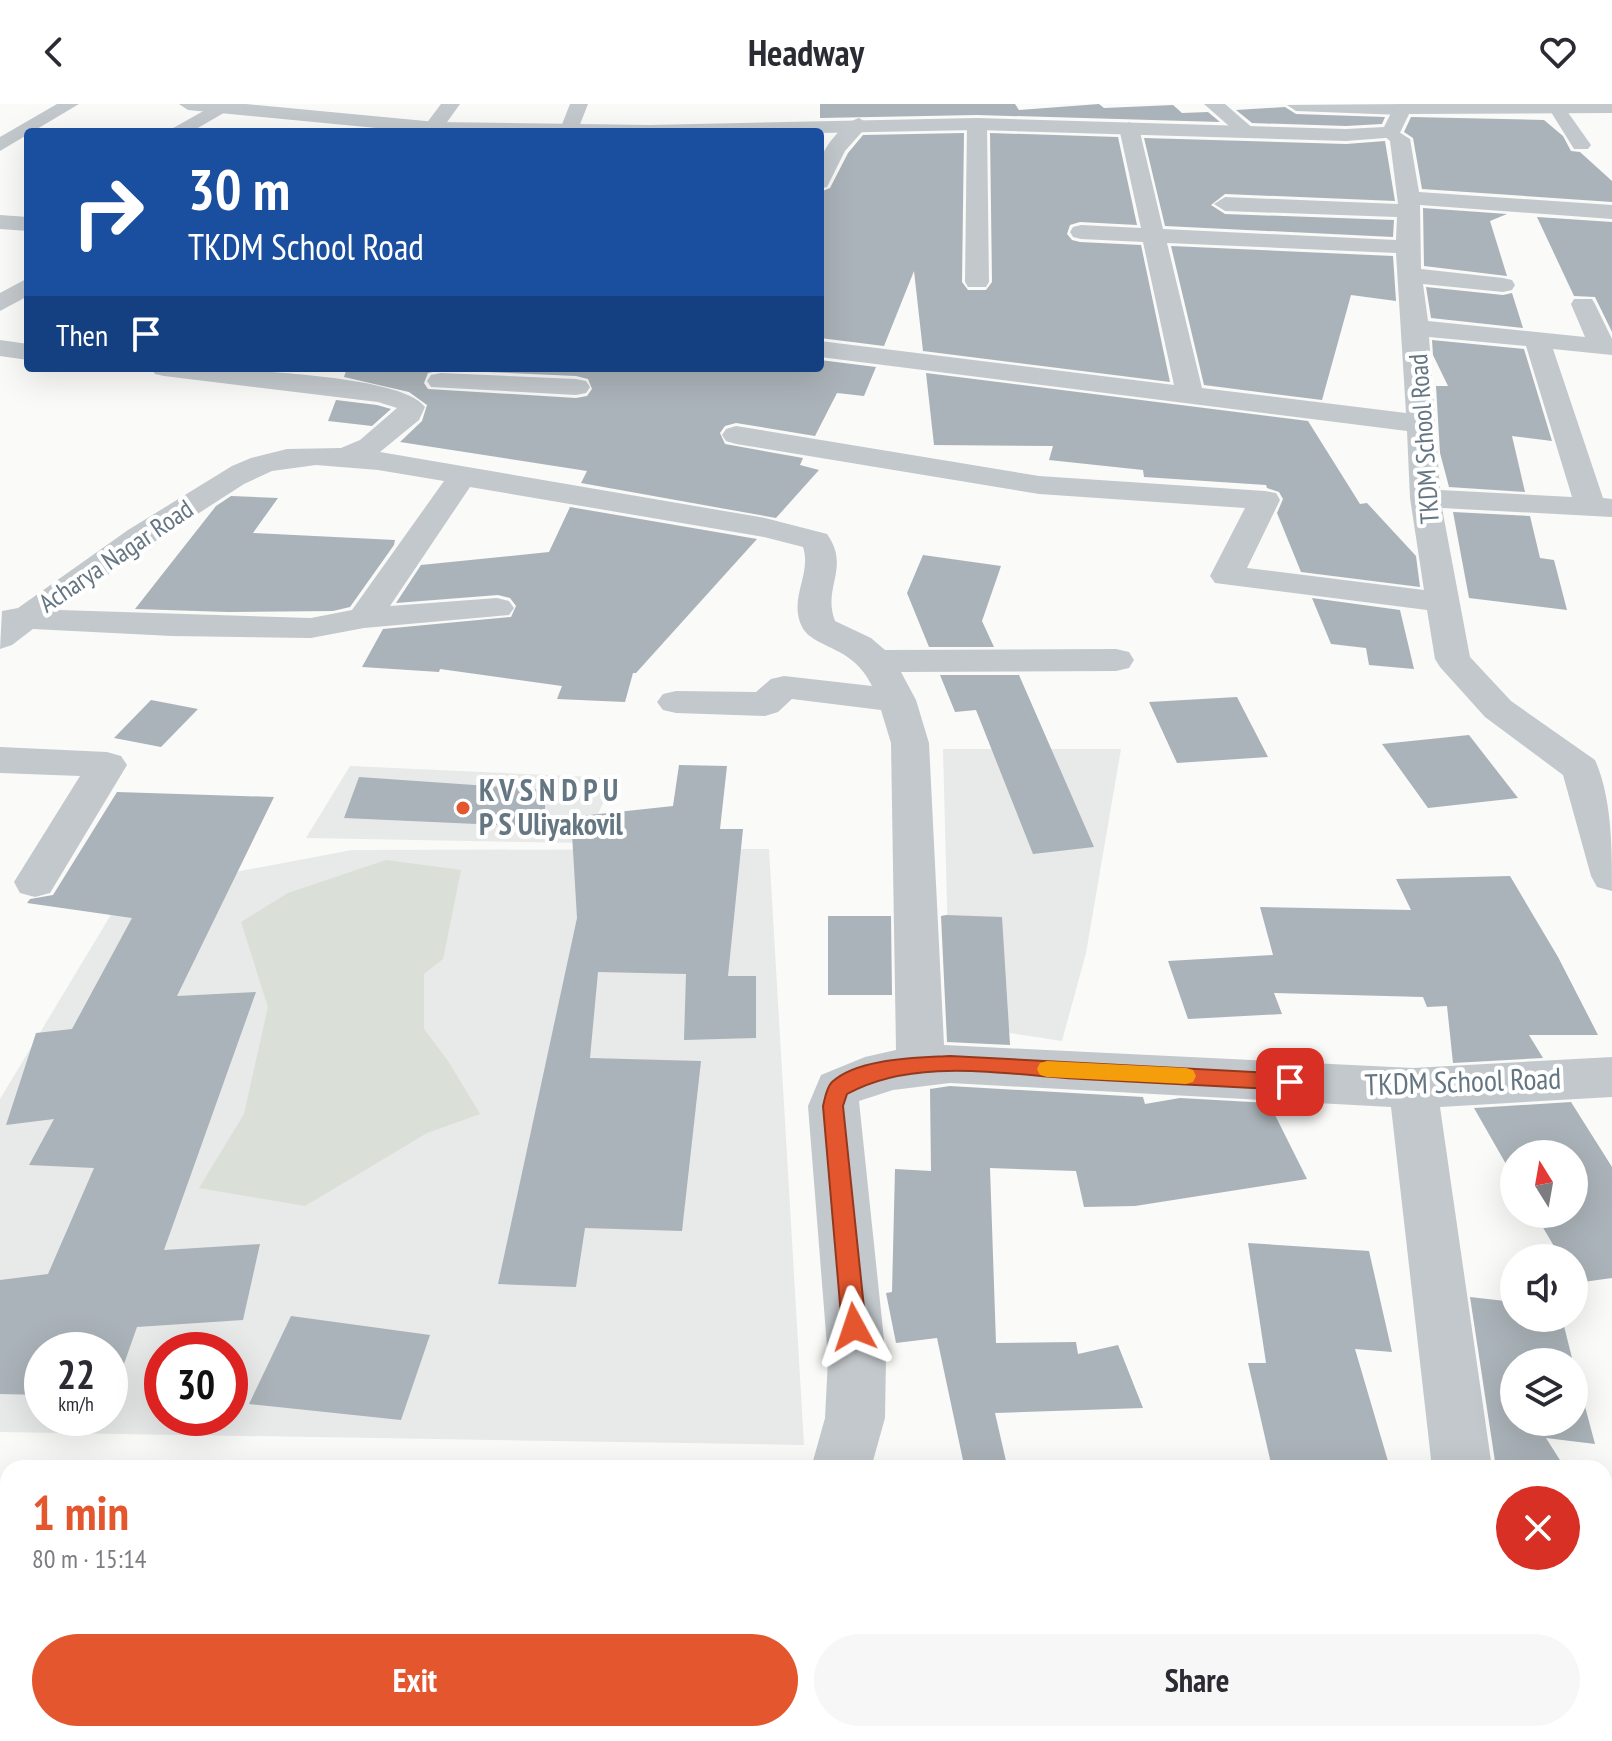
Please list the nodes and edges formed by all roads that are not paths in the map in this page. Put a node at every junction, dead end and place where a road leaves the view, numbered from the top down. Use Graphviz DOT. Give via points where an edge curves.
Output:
graph roads {
  1 [pos="70,104"];
  2 [pos="188,104"];
  3 [pos="451,104"];
  4 [pos="579,104"];
  5 [pos="1213,104"];
  6 [pos="1296,105"];
  7 [pos="1544,105"];
  8 [pos="225,107"];
  9 [pos="1610,110"];
  10 [pos="1396,121"];
  11 [pos="859,124"];
  12 [pos="977,124"];
  13 [pos="29,128"];
  14 [pos="184,128"];
  15 [pos="415,128"];
  16 [pos="434,128"];
  17 [pos="569,128"];
  18 [pos="765,128"];
  19 [pos="1129,128"];
  20 [pos="1245,130"];
  21 [pos="24,131"];
  22 [pos="0,145"];
  23 [pos="1581,145"];
  24 [pos="824,174"];
  25 [pos="1225,204"];
  26 [pos="1408,204"];
  27 [pos="1612,212"];
  28 [pos="0,222"];
  29 [pos="24,224"];
  30 [pos="1081,232"];
  31 [pos="1154,235"];
  32 [pos="1408,261"];
  33 [pos="977,282"];
  34 [pos="1503,285"];
  35 [pos="24,288"];
  36 [pos="0,304"];
  37 [pos="1583,304"];
  38 [pos="1416,328"];
  39 [pos="1537,341"];
  40 [pos="1607,346"];
  41 [pos="0,348"];
  42 [pos="824,350"];
  43 [pos="24,351"];
  44 [pos="201,372"];
  45 [pos="442,375"];
  46 [pos="576,387"];
  47 [pos="1190,396"];
  48 [pos="406,402"];
  49 [pos="1423,424"];
  50 [pos="736,435"];
  51 [pos="344,458"];
  52 [pos="462,477"];
  53 [pos="1425,498"];
  54 [pos="1602,508"];
  55 [pos="1442,602"];
  56 [pos="497,608"];
  57 [pos="364,618"];
  58 [pos="8,624"];
  59 [pos="1116,660"];
  60 [pos="876,661"];
  61 [pos="897,700"];
  62 [pos="676,702"];
  63 [pos="0,760"];
  64 [pos="1596,771"];
  65 [pos="1612,876"];
  66 [pos="35,882"];
  67 [pos="921,1066"];
  68 [pos="1612,1077"];
  69 [pos="1413,1088"];
  70 [pos="843,1460"];
  71 [pos="1461,1460"];
  1 -- 13 [label="street"];
  2 -- 8 [label="street"];
  3 -- 16 [label="street"];
  4 -- 17 [label="street"];
  5 -- 20 [label="street"];
  6 -- 10 [label="street"];
  7 -- 9 [label="street"];
  7 -- 10 [label="street" via="1438,106"];
  7 -- 23 [label="street"];
  8 -- 14 [label="street"];
  8 -- 15 [label="street"];
  10 -- 20 [label="street" via="1346,135"];
  10 -- 26 [label="street, TKDM School Road"];
  11 -- 12 [label="street"];
  11 -- 18 [label="street"];
  11 -- 24 [label="street" via="836,149"];
  12 -- 19 [label="street"];
  12 -- 33 [label="street"];
  19 -- 20 [label="street"];
  19 -- 31 [label="street"];
  21 -- 22 [label="street"];
  25 -- 26 [label="street"];
  26 -- 27 [label="street"];
  26 -- 32 [label="street, TKDM School Road"];
  28 -- 29 [label="street"];
  30 -- 31 [label="street"];
  31 -- 32 [label="street"];
  31 -- 47 [label="street"];
  32 -- 34 [label="street"];
  32 -- 38 [label="street, TKDM School Road"];
  35 -- 36 [label="street"];
  37 -- 40 [label="street"];
  38 -- 39 [label="street"];
  38 -- 49 [label="street, TKDM School Road"];
  39 -- 40 [label="street"];
  39 -- 54 [label="street"];
  41 -- 43 [label="street"];
  42 -- 47 [label="street"];
  44 -- 48 [label="street" via="330,386"];
  45 -- 46 [label="street"];
  45 -- 48 [label="street"];
  47 -- 49 [label="street"];
  48 -- 51 [label="street" via="409,414 370,446"];
  49 -- 53 [label="street, TKDM School Road"];
  50 -- 55 [label="street" via="1039,485 1265,500 1227,576"];
  51 -- 52 [label="street, Acharya Nagar Road"];
  51 -- 58 [label="street, Acharya Nagar Road" via="313,455 263,464 117,549"];
  52 -- 57 [label="street"];
  52 -- 60 [label="street, Acharya Nagar Road" via="816,541 824,554 813,603 819,626"];
  53 -- 54 [label="street"];
  53 -- 55 [label="street, TKDM School Road"];
  55 -- 64 [label="street, TKDM School Road" via="1453,659 1498,709"];
  56 -- 57 [label="street"];
  57 -- 58 [label="street" via="311,628"];
  59 -- 60 [label="street"];
  60 -- 61 [label="street"];
  61 -- 62 [label="street" via="784,687 765,704"];
  61 -- 67 [label="street" via="910,743"];
  63 -- 66 [label="street" via="107,765"];
  64 -- 65 [label="street, TKDM School Road"];
  67 -- 69 [label="street, TKDM School Road"];
  67 -- 70 [label="street, TKDM School Road" via="861,1076 838,1089 833,1106 857,1359 855,1418"];
  68 -- 69 [label="street, TKDM School Road"];
  69 -- 71 [label="street"];
}
